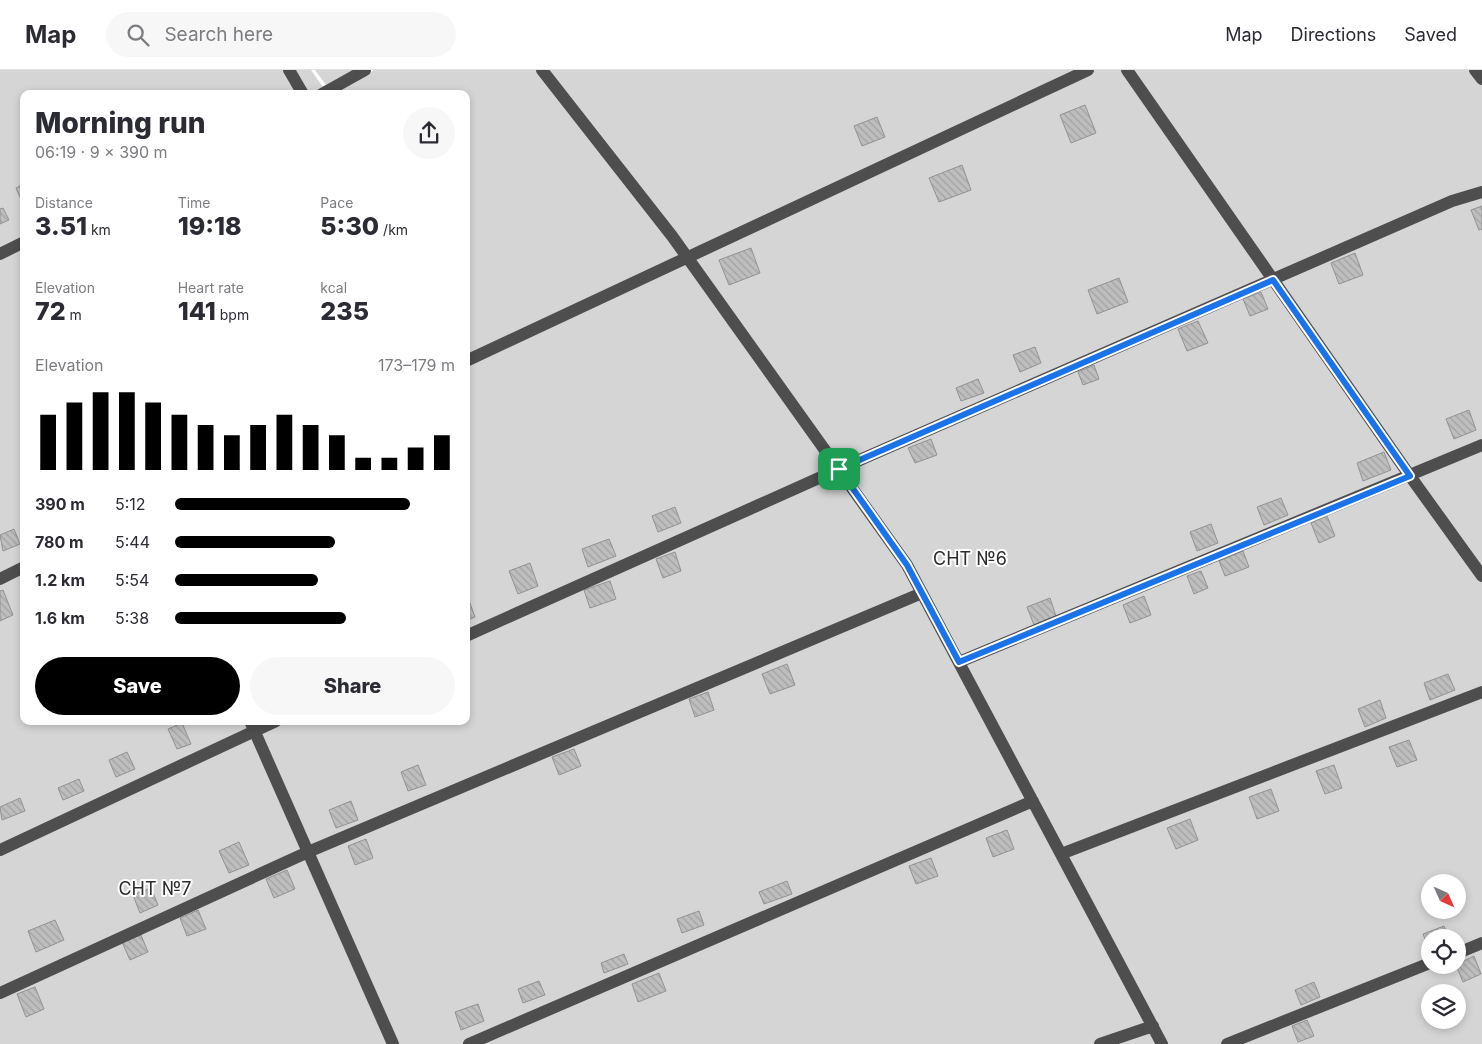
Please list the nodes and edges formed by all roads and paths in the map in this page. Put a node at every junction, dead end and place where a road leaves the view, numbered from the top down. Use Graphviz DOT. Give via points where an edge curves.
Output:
graph roads {
  1 [pos="289,70"];
  2 [pos="365,70"];
  3 [pos="542,70"];
  4 [pos="1088,70"];
  5 [pos="1126,70"];
  6 [pos="1476,70"];
  7 [pos="1482,80"];
  8 [pos="301,90"];
  9 [pos="329,90"];
  10 [pos="1482,192"];
  11 [pos="20,244"];
  12 [pos="0,254"];
  13 [pos="688,258"];
  14 [pos="1273,280"];
  15 [pos="470,359"];
  16 [pos="1482,445"];
  17 [pos="839,469"];
  18 [pos="1410,476"];
  19 [pos="20,569"];
  20 [pos="1482,576"];
  21 [pos="0,579"];
  22 [pos="922,593"];
  23 [pos="470,634"];
  24 [pos="959,662"];
  25 [pos="1482,692"];
  26 [pos="252,726"];
  27 [pos="1033,801"];
  28 [pos="0,850"];
  29 [pos="308,852"];
  30 [pos="1061,854"];
  31 [pos="1482,943"];
  32 [pos="1466,949"];
  33 [pos="1421,967"];
  34 [pos="0,993"];
  35 [pos="1153,1026"];
  36 [pos="393,1044"];
  37 [pos="469,1044"];
  38 [pos="1100,1044"];
  39 [pos="1162,1044"];
  40 [pos="1227,1044"];
  1 -- 8 [label="street"];
  2 -- 9 [label="street"];
  3 -- 13 [label="street"];
  4 -- 13 [label="street"];
  5 -- 14 [label="street"];
  6 -- 7 [label="street"];
  10 -- 14 [label="street" via="1452,201"];
  11 -- 12 [label="street"];
  13 -- 15 [label="street"];
  13 -- 17 [label="street"];
  14 -- 17 [label="street"];
  14 -- 18 [label="street"];
  16 -- 18 [label="street"];
  17 -- 22 [label="street" via="907,565"];
  17 -- 23 [label="street"];
  18 -- 20 [label="street"];
  18 -- 24 [label="street"];
  19 -- 21 [label="street"];
  22 -- 24 [label="street"];
  22 -- 29 [label="street"];
  24 -- 27 [label="street"];
  25 -- 30 [label="street"];
  26 -- 28 [label="street"];
  26 -- 29 [label="street"];
  27 -- 30 [label="street"];
  27 -- 37 [label="street"];
  29 -- 34 [label="street"];
  29 -- 36 [label="street"];
  30 -- 35 [label="street"];
  31 -- 32 [label="street"];
  33 -- 40 [label="street"];
  35 -- 38 [label="street"];
  35 -- 39 [label="street"];
}
